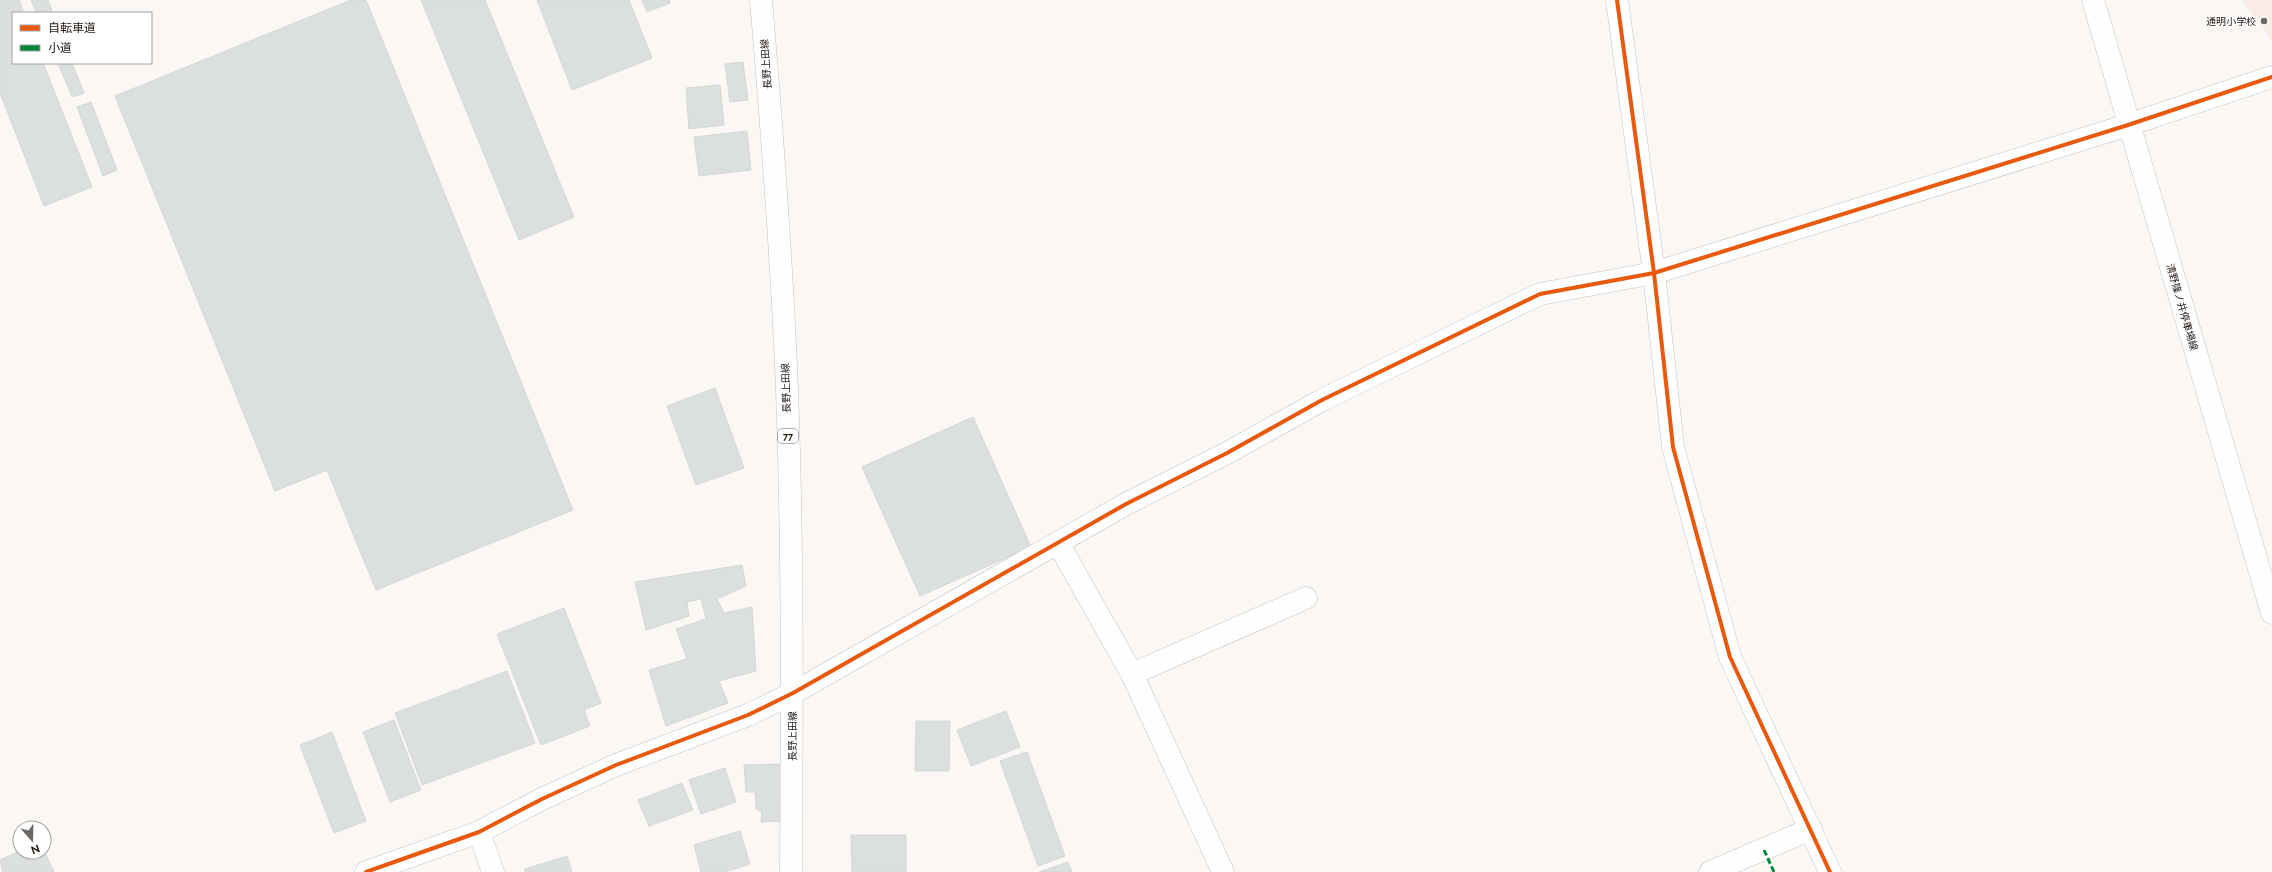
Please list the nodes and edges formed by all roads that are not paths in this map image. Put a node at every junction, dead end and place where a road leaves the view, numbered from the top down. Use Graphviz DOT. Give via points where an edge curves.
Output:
graph roads {
  1 [pos="761,0"];
  2 [pos="1617,0"];
  3 [pos="2093,0"];
  4 [pos="2272,77"];
  5 [pos="2128,125"];
  6 [pos="1654,273"];
  7 [pos="1058,543"];
  8 [pos="1306,598"];
  9 [pos="2272,613"];
  10 [pos="1132,674"];
  11 [pos="792,693"];
  12 [pos="1811,829"];
  13 [pos="479,832"];
  14 [pos="366,872"];
  15 [pos="493,872"];
  16 [pos="791,872"];
  17 [pos="1223,872"];
  18 [pos="1710,872"];
  19 [pos="1830,872"];
  1 -- 11 [label="street, 長野上田線 / 77" via="774,161 787,389"];
  2 -- 6 [label="street"];
  3 -- 5 [label="street, 清野篠ノ井停車場線"];
  4 -- 5 [label="street"];
  5 -- 6 [label="street"];
  5 -- 9 [label="street, 清野篠ノ井停車場線"];
  6 -- 7 [label="street" via="1540,294 1322,400"];
  6 -- 12 [label="street" via="1673,447 1730,656"];
  7 -- 10 [label="street"];
  7 -- 11 [label="street"];
  8 -- 10 [label="street"];
  10 -- 17 [label="street"];
  11 -- 13 [label="street" via="748,715 610,768"];
  11 -- 16 [label="street, 長野上田線 / 77"];
  12 -- 18 [label="street"];
  12 -- 19 [label="street"];
  13 -- 14 [label="street"];
  13 -- 15 [label="street"];
}
